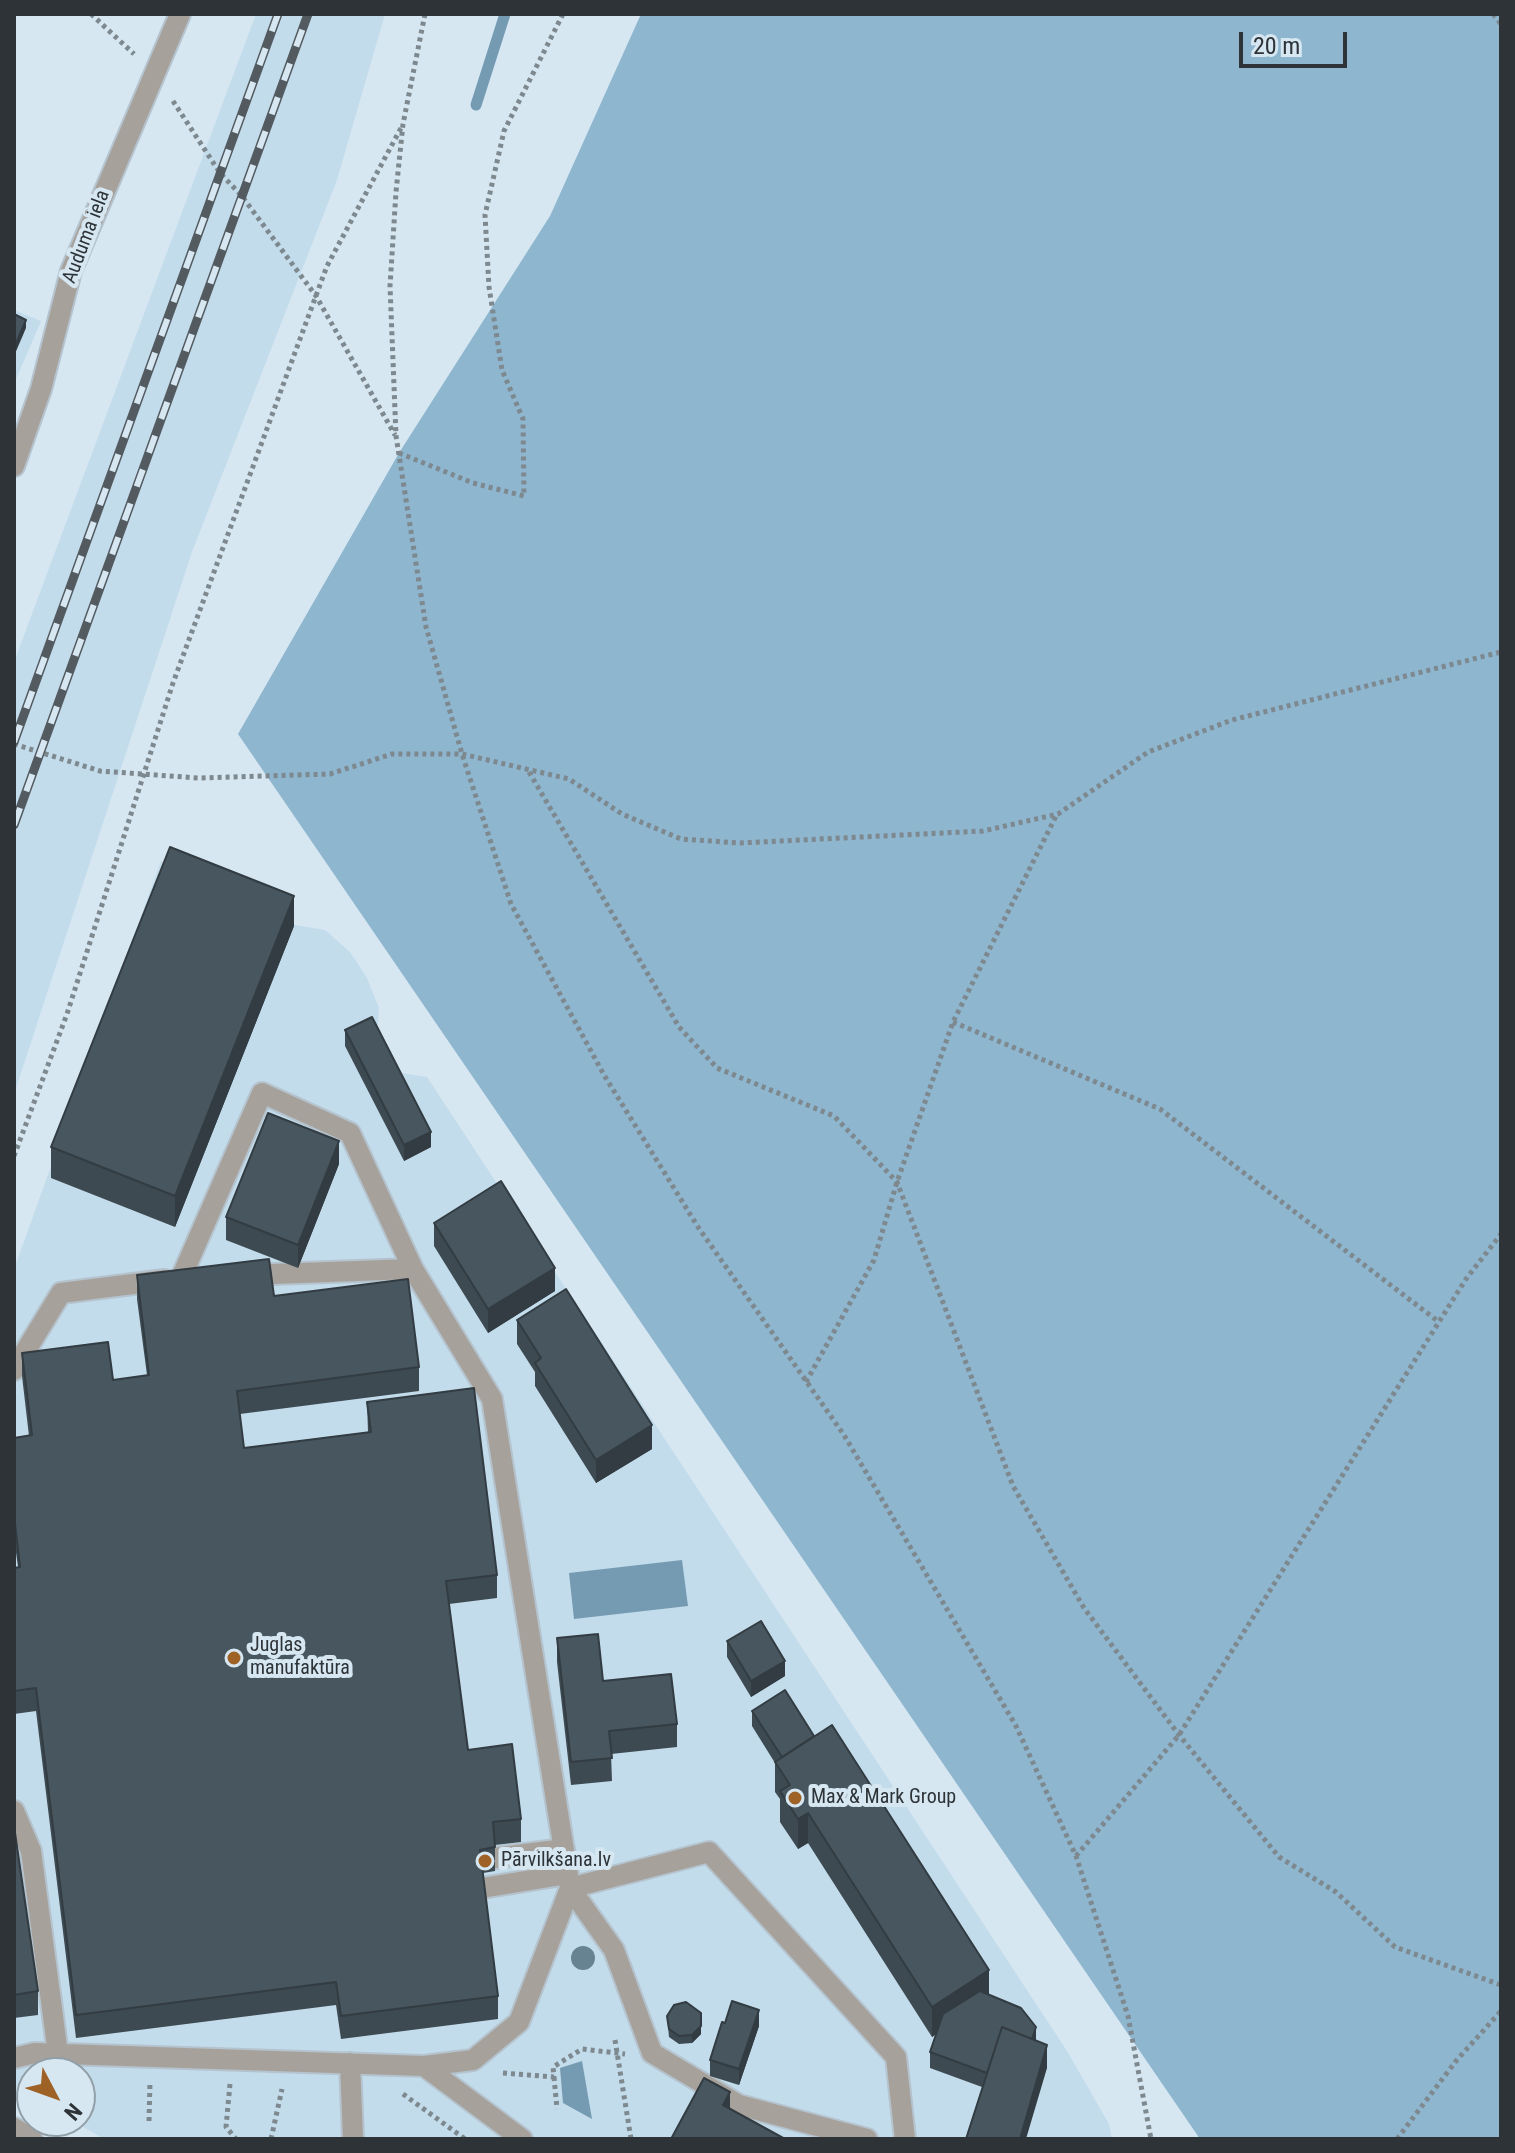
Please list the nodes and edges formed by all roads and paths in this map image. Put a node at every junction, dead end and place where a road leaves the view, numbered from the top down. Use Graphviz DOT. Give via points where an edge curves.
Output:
graph roads {
  1 [pos="91,14"];
  2 [pos="180,14"];
  3 [pos="425,14"];
  4 [pos="563,14"];
  5 [pos="1493,14"];
  6 [pos="1501,24"];
  7 [pos="154,72"];
  8 [pos="403,124"];
  9 [pos="316,296"];
  10 [pos="396,436"];
  11 [pos="399,453"];
  12 [pos="14,466"];
  13 [pos="1501,652"];
  14 [pos="14,744"];
  15 [pos="462,754"];
  16 [pos="529,772"];
  17 [pos="143,774"];
  18 [pos="1058,814"];
  19 [pos="953,1022"];
  20 [pos="14,1156"];
  21 [pos="897,1182"];
  22 [pos="1501,1234"];
  23 [pos="413,1269"];
  24 [pos="181,1278"];
  25 [pos="1439,1322"];
  26 [pos="14,1370"];
  27 [pos="806,1382"];
  28 [pos="1179,1735"];
  29 [pos="14,1811"];
  30 [pos="564,1849"];
  31 [pos="1076,1856"];
  32 [pos="494,1858"];
  33 [pos="569,1881"];
  34 [pos="482,1888"];
  35 [pos="1501,1985"];
  36 [pos="1501,2011"];
  37 [pos="652,2053"];
  38 [pos="58,2054"];
  39 [pos="150,2057"];
  40 [pos="14,2058"];
  41 [pos="232,2059"];
  42 [pos="473,2060"];
  43 [pos="288,2061"];
  44 [pos="354,2063"];
  45 [pos="424,2066"];
  46 [pos="554,2077"];
  47 [pos="557,2109"];
  48 [pos="149,2121"];
  49 [pos="14,2128"];
  50 [pos="32,2139"];
  51 [pos="236,2139"];
  52 [pos="271,2139"];
  53 [pos="353,2139"];
  54 [pos="465,2139"];
  55 [pos="522,2139"];
  56 [pos="867,2139"];
  57 [pos="905,2139"];
  58 [pos="1151,2139"];
  59 [pos="1397,2139"];
  1 -- 7 [label="path"];
  2 -- 7 [label="street, Auduma iela"];
  3 -- 8 [label="path"];
  4 -- 11 [label="path" via="504,131 485,215 502,370 523,419 524,496 473,483"];
  5 -- 6 [label="path"];
  7 -- 9 [label="path" via="220,173"];
  7 -- 12 [label="street, Auduma iela" via="71,271 41,389"];
  8 -- 9 [label="path"];
  8 -- 10 [label="path" via="390,286"];
  9 -- 10 [label="path"];
  9 -- 17 [label="path"];
  10 -- 11 [label="path"];
  11 -- 15 [label="path" via="426,627"];
  13 -- 18 [label="path" via="1232,720 1148,752"];
  14 -- 17 [label="path" via="100,771"];
  15 -- 16 [label="path"];
  15 -- 17 [label="path" via="392,754 330,774"];
  15 -- 27 [label="path" via="511,904 604,1075 698,1227"];
  16 -- 18 [label="path" via="569,779 622,814 681,839 740,843 983,831"];
  16 -- 21 [label="path" via="679,1027 717,1068 834,1116"];
  17 -- 20 [label="path" via="67,1014"];
  18 -- 19 [label="path"];
  19 -- 21 [label="path"];
  19 -- 25 [label="path" via="1160,1109"];
  21 -- 27 [label="path" via="874,1260"];
  21 -- 28 [label="path" via="1013,1486 1084,1608"];
  22 -- 25 [label="path"];
  23 -- 24 [label="street"];
  23 -- 24 [label="street" via="350,1133 262,1093"];
  23 -- 30 [label="street" via="492,1399"];
  24 -- 26 [label="street" via="61,1293"];
  25 -- 28 [label="path"];
  27 -- 31 [label="path" via="844,1435 1016,1726"];
  28 -- 31 [label="path"];
  28 -- 35 [label="path" via="1279,1857 1336,1892 1395,1947"];
  29 -- 38 [label="street" via="31,1851"];
  30 -- 32 [label="street"];
  30 -- 33 [label="street"];
  31 -- 58 [label="path" via="1128,2016"];
  33 -- 34 [label="street"];
  33 -- 37 [label="street" via="614,1950"];
  33 -- 42 [label="street" via="519,2022"];
  33 -- 57 [label="street" via="709,1852 896,2057"];
  36 -- 59 [label="path"];
  37 -- 46 [label="path" via="582,2049 553,2067"];
  37 -- 56 [label="street" via="739,2105"];
  38 -- 39 [label="street"];
  38 -- 40 [label="street"];
  39 -- 41 [label="street"];
  39 -- 48 [label="path"];
  41 -- 43 [label="street"];
  41 -- 51 [label="path" via="226,2127"];
  42 -- 45 [label="street"];
  42 -- 46 [label="path" via="489,2072"];
  43 -- 44 [label="street"];
  43 -- 52 [label="path"];
  44 -- 45 [label="street"];
  44 -- 53 [label="street"];
  44 -- 54 [label="path"];
  45 -- 55 [label="street"];
  46 -- 47 [label="path"];
  49 -- 50 [label="street"];
}
